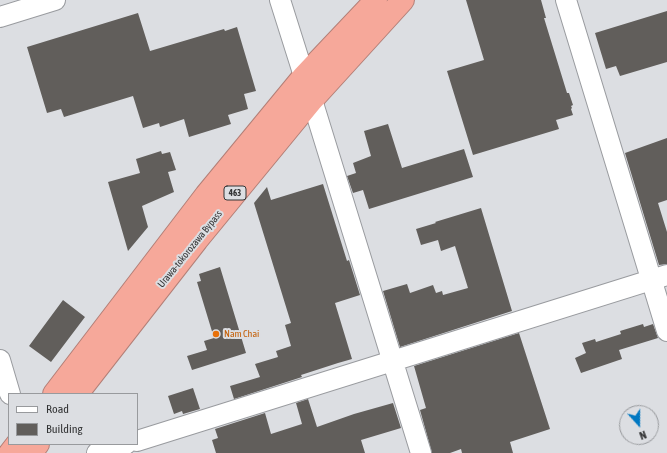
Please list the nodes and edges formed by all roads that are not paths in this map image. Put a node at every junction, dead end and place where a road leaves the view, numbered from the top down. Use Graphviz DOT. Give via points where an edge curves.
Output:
graph roads {
  1 [pos="55,0"];
  2 [pos="280,0"];
  3 [pos="376,0"];
  4 [pos="403,0"];
  5 [pos="566,0"];
  6 [pos="4,10"];
  7 [pos="304,76"];
  8 [pos="312,100"];
  9 [pos="659,278"];
  10 [pos="667,331"];
  11 [pos="0,360"];
  12 [pos="393,360"];
  13 [pos="10,393"];
  14 [pos="55,393"];
  15 [pos="78,393"];
  16 [pos="138,440"];
  17 [pos="37,445"];
  18 [pos="123,445"];
  19 [pos="30,453"];
  20 [pos="97,453"];
  21 [pos="421,453"];
  1 -- 6 [label="street"];
  2 -- 7 [label="street"];
  3 -- 7 [label="highway, Urawa-tokorozawa Bypass / 463"];
  4 -- 8 [label="highway, Urawa-tokorozawa Bypass / 463"];
  5 -- 9 [label="street"];
  7 -- 14 [label="highway, Urawa-tokorozawa Bypass / 463" via="206,195"];
  8 -- 12 [label="street"];
  8 -- 15 [label="highway, Urawa-tokorozawa Bypass / 463" via="197,240"];
  9 -- 10 [label="street"];
  9 -- 12 [label="street"];
  11 -- 13 [label="street"];
  12 -- 16 [label="street"];
  12 -- 21 [label="street"];
  17 -- 19 [label="highway"];
  18 -- 20 [label="street"];
}
